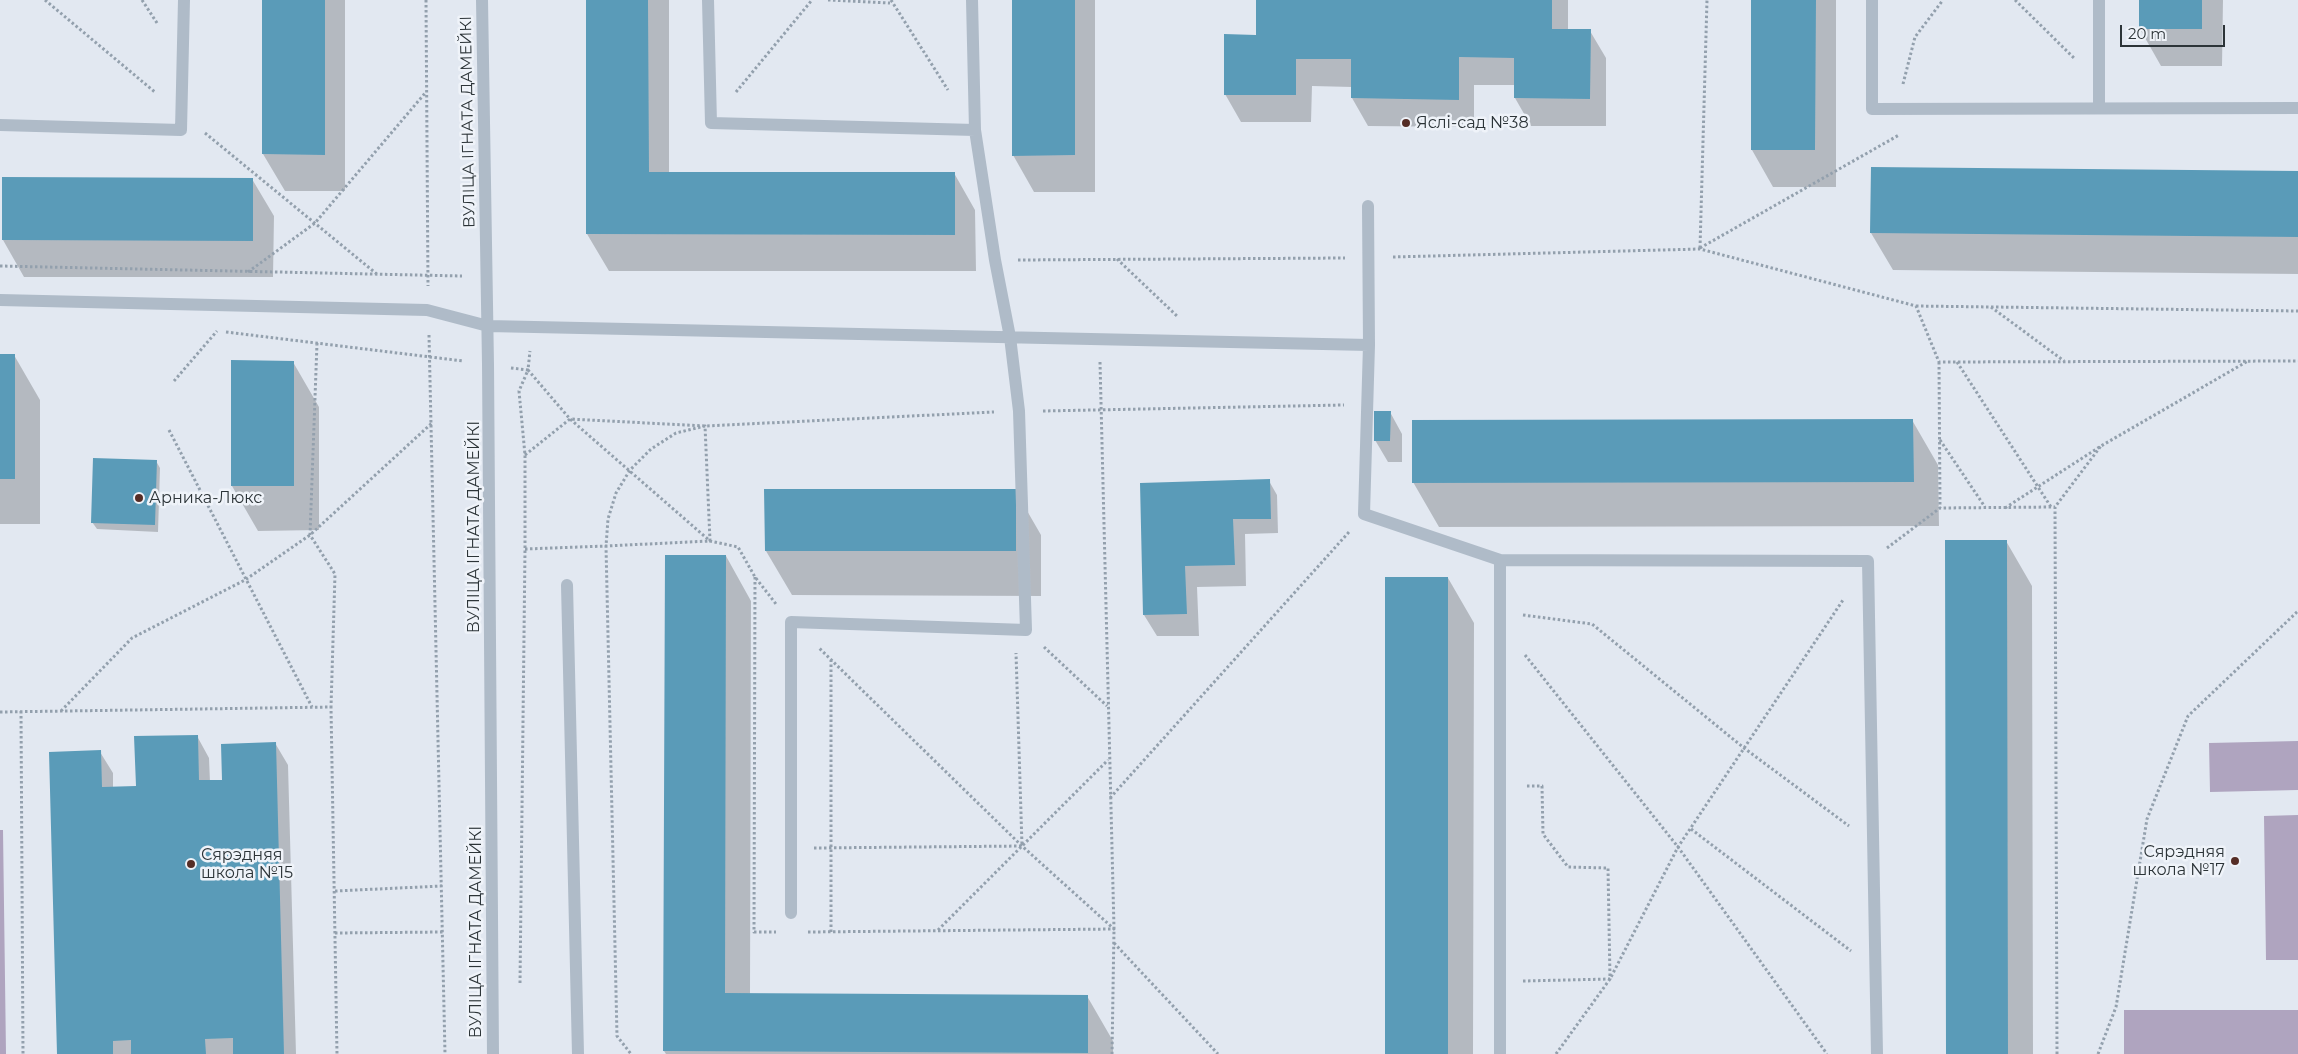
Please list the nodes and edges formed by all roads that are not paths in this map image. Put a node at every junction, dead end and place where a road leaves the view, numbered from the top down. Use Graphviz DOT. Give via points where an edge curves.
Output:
graph roads {
  1 [pos="184,0"];
  2 [pos="482,0"];
  3 [pos="708,0"];
  4 [pos="972,0"];
  5 [pos="1872,0"];
  6 [pos="2099,0"];
  7 [pos="2099,108"];
  8 [pos="2298,108"];
  9 [pos="0,125"];
  10 [pos="975,130"];
  11 [pos="1368,206"];
  12 [pos="0,300"];
  13 [pos="488,326"];
  14 [pos="1010,337"];
  15 [pos="1369,345"];
  16 [pos="1500,560"];
  17 [pos="566,585"];
  18 [pos="791,913"];
  19 [pos="493,1054"];
  20 [pos="578,1054"];
  21 [pos="1500,1054"];
  22 [pos="1877,1054"];
  1 -- 9 [label="street" via="181,130"];
  2 -- 13 [label="street, ВУЛІЦА ІГНАТА ДАМЕЙКІ"];
  3 -- 10 [label="street" via="710,123"];
  4 -- 10 [label="street"];
  5 -- 7 [label="street" via="1872,109"];
  6 -- 7 [label="street"];
  7 -- 8 [label="street"];
  10 -- 14 [label="street"];
  11 -- 15 [label="street"];
  12 -- 13 [label="street" via="427,310"];
  13 -- 14 [label="street"];
  13 -- 19 [label="street, ВУЛІЦА ІГНАТА ДАМЕЙКІ"];
  14 -- 15 [label="street"];
  14 -- 18 [label="street" via="1019,411 1021,630 791,622"];
  15 -- 16 [label="street" via="1364,514"];
  16 -- 21 [label="street"];
  16 -- 22 [label="street" via="1868,562"];
  17 -- 20 [label="street"];
}
